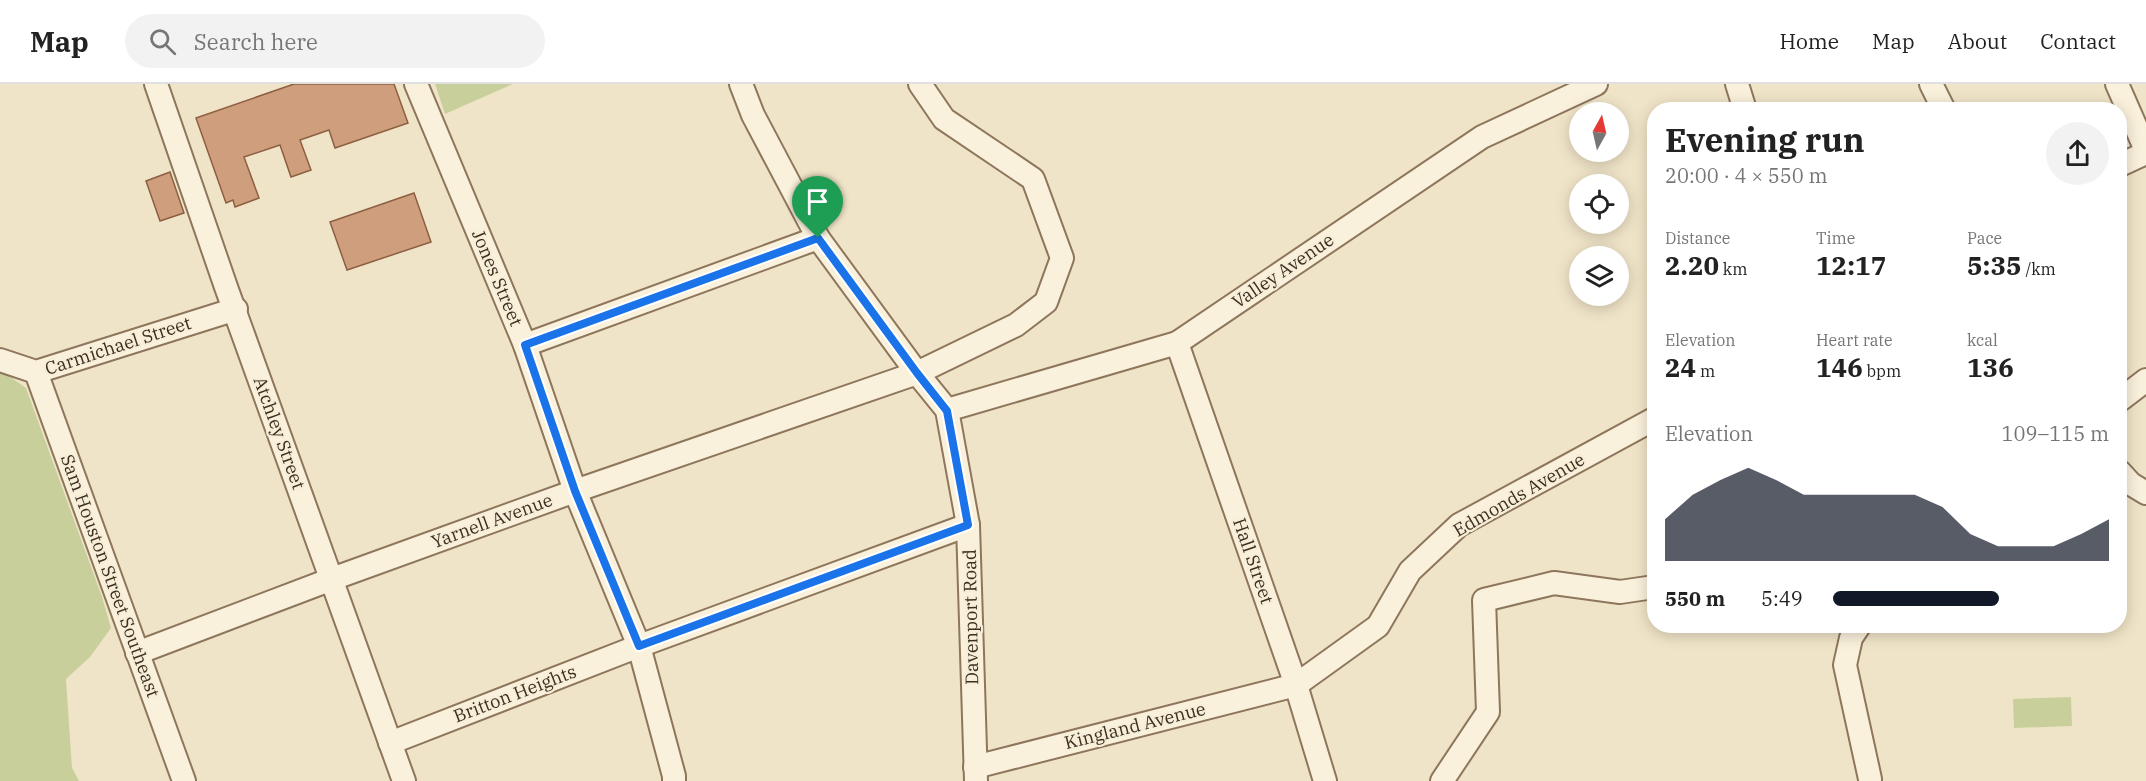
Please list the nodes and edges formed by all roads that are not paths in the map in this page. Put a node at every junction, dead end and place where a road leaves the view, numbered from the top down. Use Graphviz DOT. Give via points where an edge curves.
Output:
graph roads {
  1 [pos="156,84"];
  2 [pos="416,84"];
  3 [pos="741,84"];
  4 [pos="920,84"];
  5 [pos="1596,84"];
  6 [pos="1737,84"];
  7 [pos="1931,84"];
  8 [pos="2117,84"];
  9 [pos="1743,102"];
  10 [pos="1940,102"];
  11 [pos="2125,102"];
  12 [pos="2127,107"];
  13 [pos="2146,152"];
  14 [pos="2127,162"];
  15 [pos="818,238"];
  16 [pos="236,309"];
  17 [pos="1177,343"];
  18 [pos="525,345"];
  19 [pos="0,360"];
  20 [pos="36,372"];
  21 [pos="917,373"];
  22 [pos="2146,380"];
  23 [pos="2127,395"];
  24 [pos="947,411"];
  25 [pos="1647,423"];
  26 [pos="2127,480"];
  27 [pos="575,491"];
  28 [pos="2146,493"];
  29 [pos="968,525"];
  30 [pos="332,579"];
  31 [pos="1647,589"];
  32 [pos="1854,633"];
  33 [pos="639,646"];
  34 [pos="137,653"];
  35 [pos="1296,685"];
  36 [pos="390,743"];
  37 [pos="975,774"];
  38 [pos="670,779"];
  39 [pos="1870,779"];
  40 [pos="184,781"];
  41 [pos="404,781"];
  42 [pos="1325,781"];
  43 [pos="1442,781"];
  1 -- 16 [label="street, Atchley Street"];
  2 -- 18 [label="street, Jones Street"];
  3 -- 15 [label="street, Davenport Road" via="753,115"];
  4 -- 21 [label="street, Yarnell Avenue" via="944,119 1033,179 1062,258 1046,302 1016,325"];
  5 -- 17 [label="street, Valley Avenue" via="1482,137"];
  6 -- 9 [label="street"];
  7 -- 10 [label="street"];
  8 -- 11 [label="street"];
  12 -- 13 [label="street"];
  13 -- 14 [label="street"];
  15 -- 18 [label="street"];
  15 -- 21 [label="street, Davenport Road"];
  16 -- 20 [label="street, Carmichael Street"];
  16 -- 30 [label="street, Atchley Street"];
  17 -- 24 [label="street, Valley Avenue"];
  17 -- 35 [label="street, Hall Street"];
  18 -- 27 [label="street, Jones Street"];
  19 -- 20 [label="street, Carmichael Street"];
  20 -- 34 [label="street, Sam Houston Street Southeast"];
  21 -- 24 [label="street, Davenport Road"];
  21 -- 27 [label="street, Yarnell Avenue"];
  22 -- 23 [label="street"];
  24 -- 29 [label="street, Davenport Road"];
  25 -- 35 [label="street, Edmonds Avenue" via="1459,525 1410,571 1378,626"];
  26 -- 28 [label="street"];
  27 -- 30 [label="street, Yarnell Avenue"];
  27 -- 33 [label="street, Jones Street"];
  29 -- 33 [label="street, Britton Heights"];
  29 -- 37 [label="street, Davenport Road"];
  30 -- 34 [label="street, Yarnell Avenue"];
  30 -- 36 [label="street, Atchley Street"];
  31 -- 43 [label="street" via="1620,592 1554,583 1484,600 1488,712"];
  32 -- 39 [label="street" via="1845,665"];
  33 -- 36 [label="street, Britton Heights"];
  33 -- 38 [label="street, Jones Street"];
  34 -- 40 [label="street, Sam Houston Street Southeast"];
  35 -- 37 [label="street, Kingland Avenue"];
  35 -- 42 [label="street, Hall Street"];
  36 -- 41 [label="street, Atchley Street"];
}
